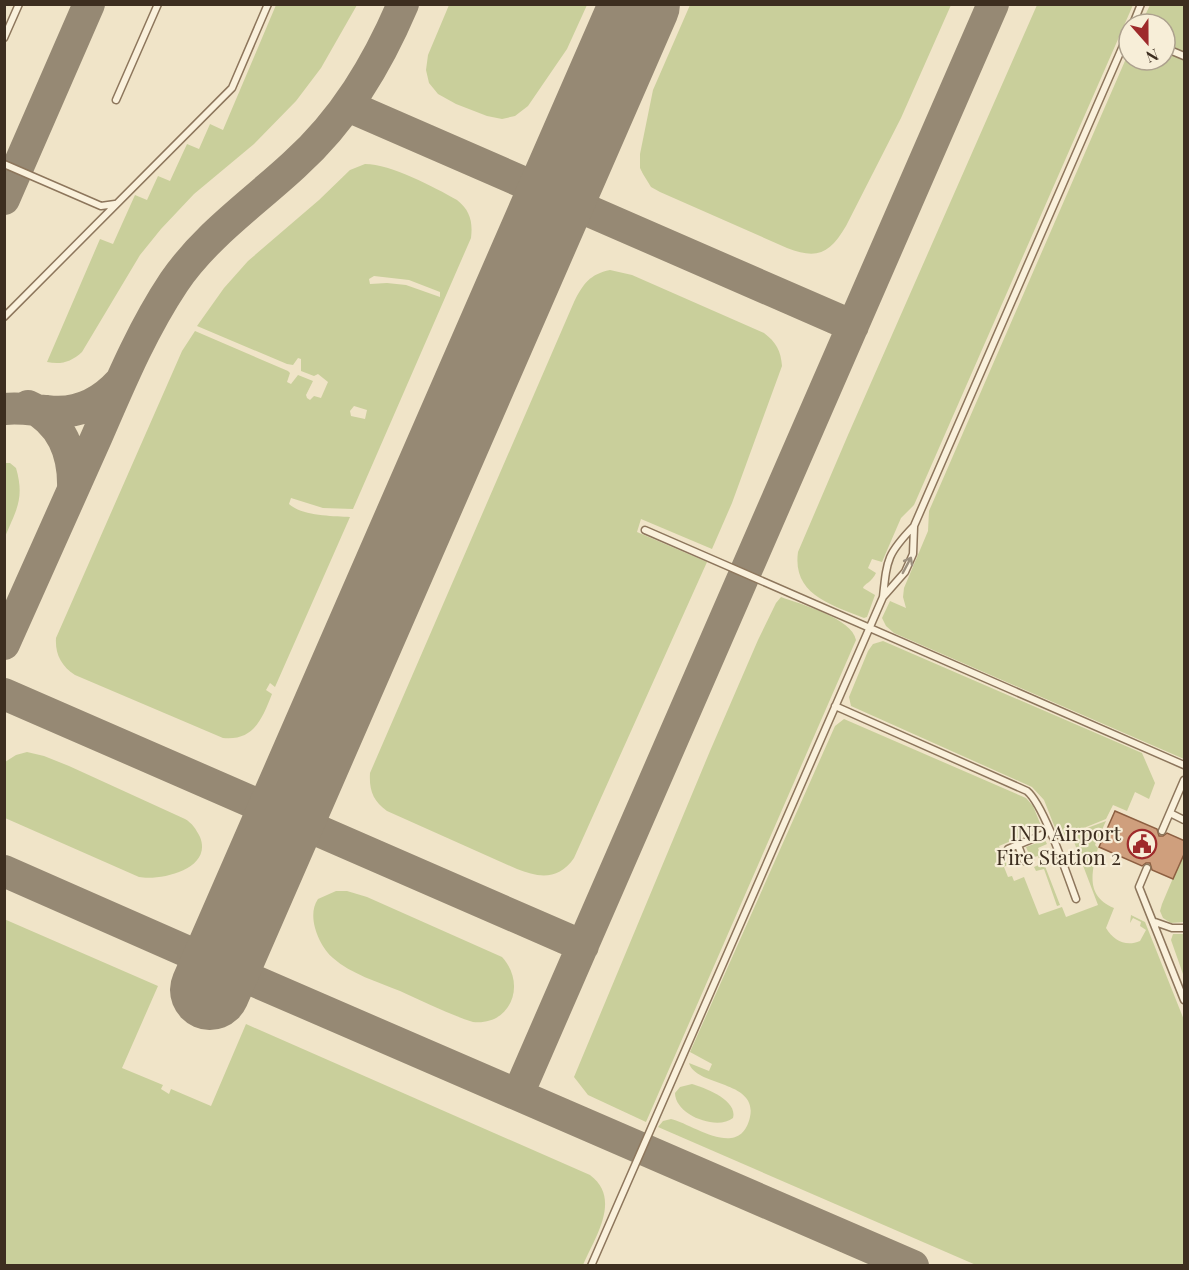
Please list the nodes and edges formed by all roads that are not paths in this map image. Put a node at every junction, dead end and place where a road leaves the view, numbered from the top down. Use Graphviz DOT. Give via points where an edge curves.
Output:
graph roads {
  1 [pos="19,4"];
  2 [pos="158,4"];
  3 [pos="268,4"];
  4 [pos="4,38"];
  5 [pos="1117,60"];
  6 [pos="116,100"];
  7 [pos="4,164"];
  8 [pos="119,202"];
  9 [pos="4,317"];
  10 [pos="914,526"];
  11 [pos="645,530"];
  12 [pos="883,597"];
  13 [pos="869,628"];
  14 [pos="836,706"];
  15 [pos="1185,765"];
  16 [pos="1185,780"];
  17 [pos="1170,813"];
  18 [pos="1185,820"];
  19 [pos="1162,831"];
  20 [pos="1049,832"];
  21 [pos="1017,845"];
  22 [pos="1008,849"];
  23 [pos="1024,861"];
  24 [pos="1147,868"];
  25 [pos="1076,899"];
  26 [pos="1155,922"];
  27 [pos="1185,928"];
  28 [pos="1185,1000"];
  29 [pos="591,1266"];
  1 -- 4 [label="lane"];
  2 -- 6 [label="lane"];
  3 -- 8 [label="lane" via="232,84 220,100"];
  5 -- 10 [label="lane"];
  7 -- 8 [label="lane" via="101,206"];
  8 -- 9 [label="lane"];
  10 -- 12 [label="lane" via="894,548 886,566"];
  12 -- 10 [label="lane, one-way" via="905,572 913,554"];
  11 -- 13 [label="lane"];
  12 -- 13 [label="lane"];
  13 -- 14 [label="lane"];
  13 -- 15 [label="lane"];
  14 -- 20 [label="lane" via="1027,791 1038,803"];
  14 -- 29 [label="lane"];
  16 -- 17 [label="lane"];
  17 -- 18 [label="lane"];
  17 -- 19 [label="lane"];
  20 -- 21 [label="lane"];
  20 -- 25 [label="lane"];
  21 -- 22 [label="lane"];
  21 -- 23 [label="lane"];
  24 -- 26 [label="lane" via="1139,886"];
  26 -- 27 [label="lane"];
  26 -- 28 [label="lane"];
}
